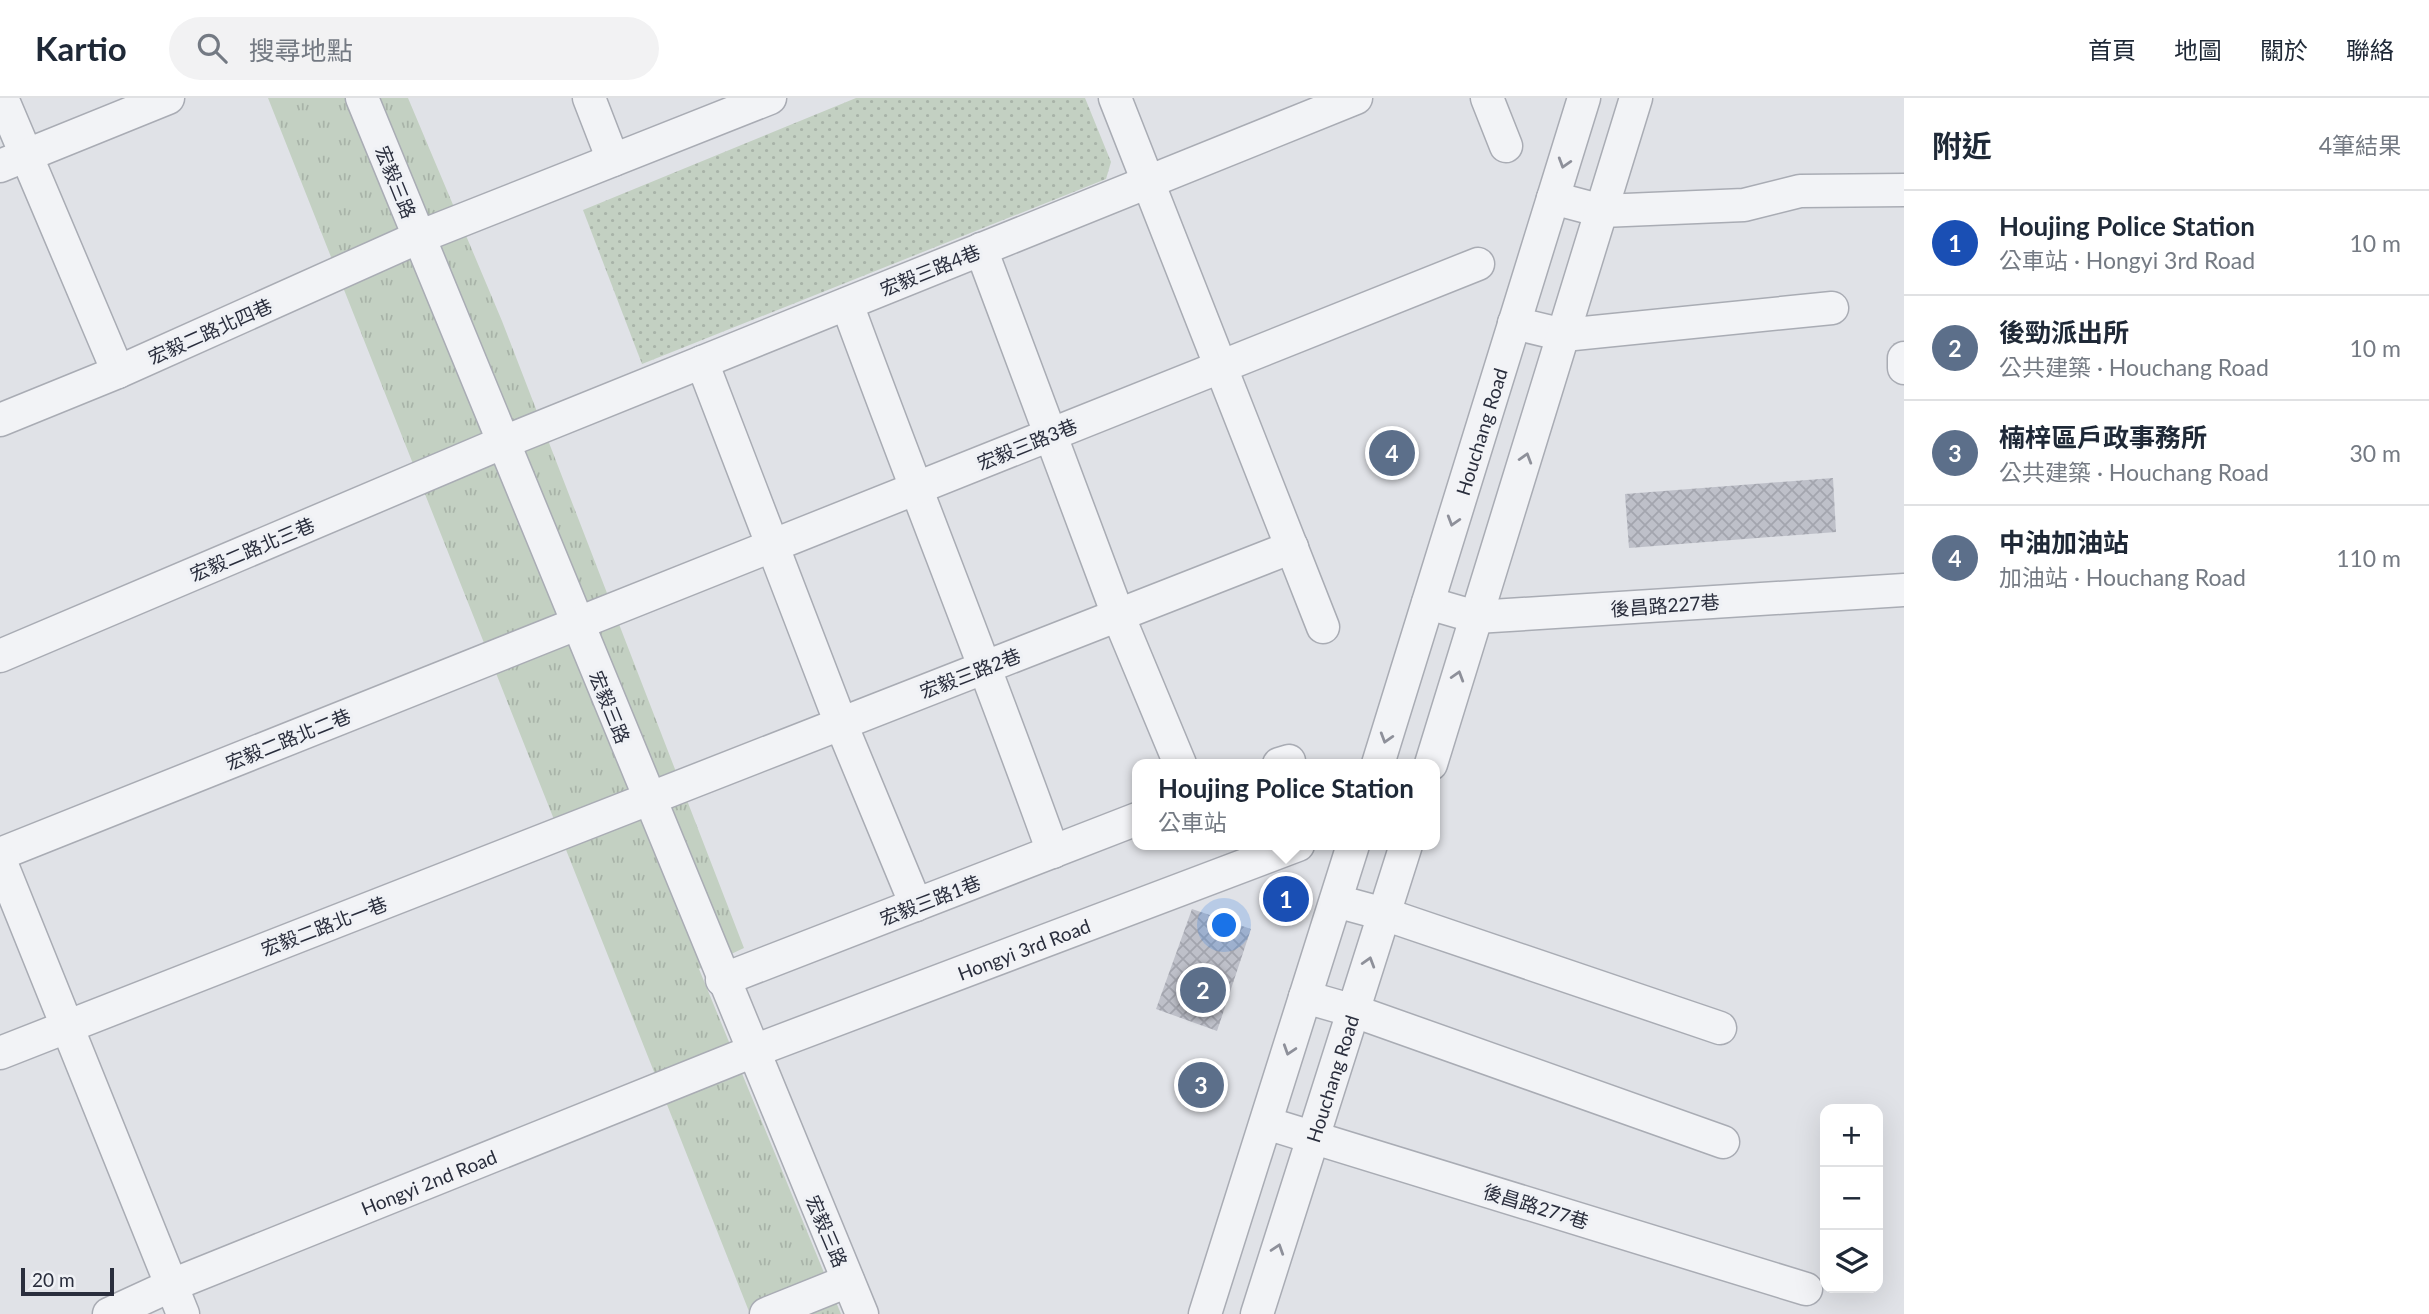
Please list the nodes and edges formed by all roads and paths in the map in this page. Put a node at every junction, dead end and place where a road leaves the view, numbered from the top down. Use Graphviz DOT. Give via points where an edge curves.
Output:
graph roads {
  1 [pos="2,98"];
  2 [pos="168,98"];
  3 [pos="362,98"];
  4 [pos="589,98"];
  5 [pos="1115,98"];
  6 [pos="1356,98"];
  7 [pos="1487,98"];
  8 [pos="1584,98"];
  9 [pos="1636,98"];
  10 [pos="756,101"];
  11 [pos="1506,146"];
  12 [pos="613,160"];
  13 [pos="13,161"];
  14 [pos="1149,181"];
  15 [pos="1904,190"];
  16 [pos="1553,198"];
  17 [pos="1602,211"];
  18 [pos="419,237"];
  19 [pos="981,249"];
  20 [pos="1478,264"];
  21 [pos="847,304"];
  22 [pos="1832,308"];
  23 [pos="1514,323"];
  24 [pos="1564,335"];
  25 [pos="702,362"];
  26 [pos="1221,367"];
  27 [pos="118,372"];
  28 [pos="0,420"];
  29 [pos="1051,434"];
  30 [pos="505,442"];
  31 [pos="915,489"];
  32 [pos="772,546"];
  33 [pos="1292,547"];
  34 [pos="1904,590"];
  35 [pos="1428,603"];
  36 [pos="1118,615"];
  37 [pos="1476,617"];
  38 [pos="576,624"];
  39 [pos="1324,627"];
  40 [pos="0,656"];
  41 [pos="986,667"];
  42 [pos="841,724"];
  43 [pos="1178,759"];
  44 [pos="1380,759"];
  45 [pos="1433,759"];
  46 [pos="649,799"];
  47 [pos="1132,821"];
  48 [pos="1285,850"];
  49 [pos="1351,850"];
  50 [pos="1404,850"];
  51 [pos="1053,852"];
  52 [pos="0,857"];
  53 [pos="1336,901"];
  54 [pos="916,905"];
  55 [pos="1384,914"];
  56 [pos="722,980"];
  57 [pos="1306,997"];
  58 [pos="1354,1011"];
  59 [pos="67,1027"];
  60 [pos="1720,1028"];
  61 [pos="751,1052"];
  62 [pos="0,1054"];
  63 [pos="1266,1123"];
  64 [pos="1314,1137"];
  65 [pos="1723,1142"];
  66 [pos="848,1281"];
  67 [pos="1806,1289"];
  68 [pos="177,1300"];
  69 [pos="109,1314"];
  70 [pos="766,1314"];
  71 [pos="862,1314"];
  72 [pos="1205,1314"];
  73 [pos="1257,1314"];
  1 -- 13 [label="street"];
  2 -- 13 [label="street"];
  3 -- 18 [label="street, 宏毅三路"];
  4 -- 12 [label="street"];
  5 -- 14 [label="street"];
  6 -- 14 [label="street, 宏毅三路4巷"];
  7 -- 11 [label="street"];
  8 -- 16 [label="street, Houchang Road, one-way"];
  9 -- 17 [label="street"];
  10 -- 12 [label="street, 宏毅二路北四巷"];
  12 -- 18 [label="street, 宏毅二路北四巷"];
  13 -- 27 [label="street"];
  14 -- 19 [label="street, 宏毅三路4巷"];
  14 -- 26 [label="street"];
  15 -- 17 [label="street" via="1800,191 1744,205"];
  16 -- 17 [label="street"];
  16 -- 23 [label="street, Houchang Road"];
  17 -- 24 [label="street"];
  18 -- 27 [label="street, 宏毅二路北四巷"];
  18 -- 30 [label="street, 宏毅三路"];
  19 -- 21 [label="street, 宏毅三路4巷"];
  19 -- 29 [label="street"];
  20 -- 26 [label="street, 宏毅三路3巷"];
  21 -- 25 [label="street, 宏毅三路4巷"];
  21 -- 31 [label="street"];
  22 -- 24 [label="street"];
  23 -- 24 [label="street"];
  23 -- 35 [label="street, Houchang Road, one-way"];
  37 -- 24 [label="street, one-way"];
  25 -- 30 [label="street, 宏毅三路4巷"];
  25 -- 32 [label="street"];
  26 -- 29 [label="street, 宏毅三路3巷"];
  26 -- 33 [label="street"];
  27 -- 28 [label="street, 宏毅二路北四巷"];
  29 -- 31 [label="street, 宏毅三路3巷"];
  29 -- 36 [label="street"];
  30 -- 38 [label="street, 宏毅三路"];
  30 -- 40 [label="street, 宏毅二路北三巷"];
  31 -- 32 [label="street, 宏毅三路3巷"];
  31 -- 41 [label="street"];
  32 -- 38 [label="street, 宏毅三路3巷"];
  32 -- 42 [label="street"];
  33 -- 36 [label="street, 宏毅三路2巷"];
  33 -- 39 [label="street"];
  34 -- 37 [label="street, 後昌路227巷"];
  35 -- 37 [label="street, 後昌路227巷"];
  35 -- 44 [label="street, Houchang Road, one-way"];
  36 -- 41 [label="street, 宏毅三路2巷"];
  36 -- 43 [label="street"];
  45 -- 37 [label="street, one-way"];
  38 -- 46 [label="street, 宏毅三路"];
  38 -- 52 [label="street, 宏毅二路北二巷"];
  41 -- 42 [label="street, 宏毅三路2巷"];
  41 -- 51 [label="street"];
  42 -- 46 [label="street, 宏毅三路2巷"];
  42 -- 54 [label="street"];
  46 -- 56 [label="street, 宏毅三路"];
  46 -- 59 [label="street, 宏毅二路北一巷"];
  47 -- 51 [label="street, 宏毅三路1巷"];
  48 -- 61 [label="street, Hongyi 3rd Road"];
  49 -- 53 [label="street"];
  50 -- 55 [label="street, Houchang Road"];
  51 -- 54 [label="street, 宏毅三路1巷"];
  52 -- 59 [label="street"];
  53 -- 55 [label="street"];
  53 -- 57 [label="street"];
  54 -- 56 [label="street, 宏毅三路1巷"];
  58 -- 55 [label="street, Houchang Road, one-way"];
  55 -- 60 [label="street"];
  56 -- 61 [label="street, 宏毅三路"];
  57 -- 58 [label="street"];
  57 -- 63 [label="street, one-way"];
  58 -- 64 [label="street, Houchang Road"];
  58 -- 65 [label="street"];
  59 -- 62 [label="street, 宏毅二路北一巷"];
  59 -- 68 [label="street"];
  61 -- 66 [label="street, 宏毅三路"];
  61 -- 68 [label="street, Hongyi 2nd Road"];
  63 -- 64 [label="street, 後昌路277巷"];
  63 -- 72 [label="street"];
  64 -- 67 [label="street, 後昌路277巷"];
  73 -- 64 [label="street, Houchang Road, one-way"];
  66 -- 70 [label="street"];
  66 -- 71 [label="street, 宏毅三路"];
  68 -- 69 [label="street, Hongyi 2nd Road"];
}
